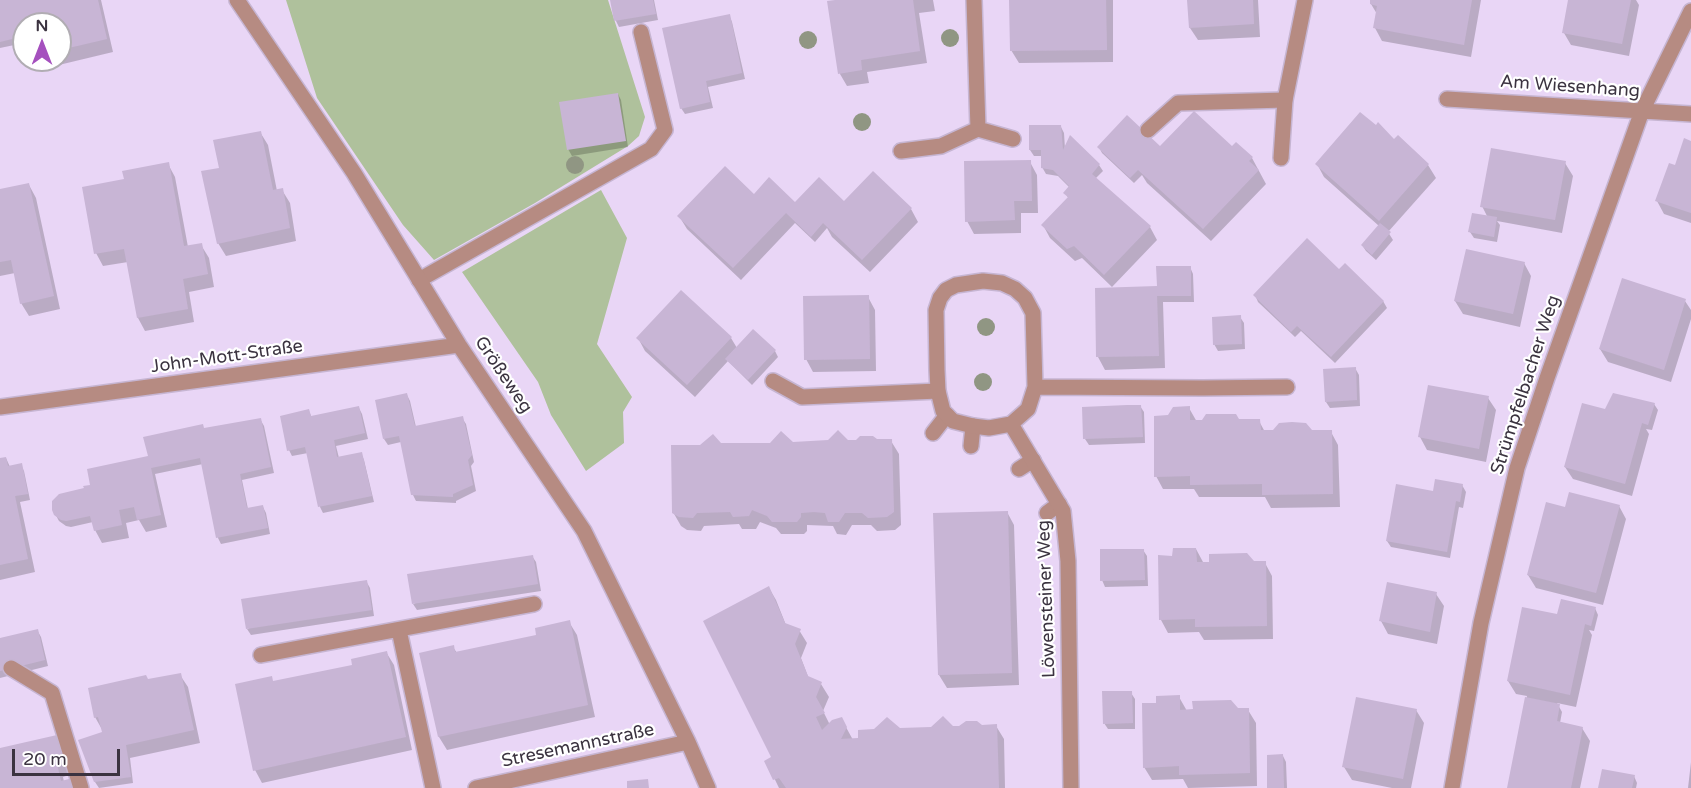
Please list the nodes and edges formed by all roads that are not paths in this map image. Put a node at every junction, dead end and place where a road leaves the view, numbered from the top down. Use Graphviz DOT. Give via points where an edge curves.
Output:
graph roads {
  1 [pos="237,0"];
  2 [pos="974,0"];
  3 [pos="1305,0"];
  4 [pos="1691,11"];
  5 [pos="641,32"];
  6 [pos="1447,99"];
  7 [pos="1285,100"];
  8 [pos="1642,111"];
  9 [pos="1691,114"];
  10 [pos="978,129"];
  11 [pos="1148,130"];
  12 [pos="1013,139"];
  13 [pos="901,151"];
  14 [pos="1281,158"];
  15 [pos="419,280"];
  16 [pos="459,345"];
  17 [pos="772,381"];
  18 [pos="1035,387"];
  19 [pos="1287,387"];
  20 [pos="938,391"];
  21 [pos="0,407"];
  22 [pos="947,415"];
  23 [pos="1011,424"];
  24 [pos="972,426"];
  25 [pos="933,433"];
  26 [pos="971,446"];
  27 [pos="1033,460"];
  28 [pos="1019,469"];
  29 [pos="534,604"];
  30 [pos="399,630"];
  31 [pos="261,655"];
  32 [pos="11,668"];
  33 [pos="688,742"];
  34 [pos="81,788"];
  35 [pos="433,788"];
  36 [pos="476,788"];
  37 [pos="708,788"];
  38 [pos="1071,788"];
  39 [pos="1452,788"];
  1 -- 15 [label="street, Größeweg" via="354,173"];
  2 -- 10 [label="street"];
  3 -- 7 [label="street"];
  4 -- 8 [label="street, Strümpfelbacher Weg"];
  5 -- 15 [label="street" via="665,130 651,149"];
  6 -- 8 [label="street, Am Wiesenhang"];
  7 -- 11 [label="street" via="1178,103"];
  7 -- 14 [label="street"];
  8 -- 9 [label="street, Am Wiesenhang"];
  8 -- 39 [label="street, Strümpfelbacher Weg" via="1517,468 1481,623"];
  10 -- 12 [label="street"];
  10 -- 13 [label="street" via="941,146"];
  15 -- 16 [label="street, Größeweg"];
  16 -- 21 [label="street, John-Mott-Straße"];
  16 -- 33 [label="street, Größeweg" via="584,531"];
  17 -- 20 [label="street" via="802,397"];
  18 -- 19 [label="street"];
  18 -- 20 [label="street" via="1033,312 1015,289 983,281 956,285 940,298 936,309"];
  18 -- 23 [label="street" via="1028,409"];
  20 -- 22 [label="street"];
  22 -- 24 [label="street" via="953,421"];
  22 -- 25 [label="street"];
  23 -- 24 [label="street"];
  23 -- 27 [label="street, Löwensteiner Weg"];
  24 -- 26 [label="street"];
  27 -- 28 [label="street"];
  27 -- 38 [label="street, Löwensteiner Weg" via="1053,509 1064,511"];
  29 -- 30 [label="street"];
  30 -- 31 [label="street"];
  30 -- 35 [label="street"];
  32 -- 34 [label="street" via="52,693"];
  33 -- 36 [label="street, Stresemannstraße"];
  33 -- 37 [label="street, Größeweg"];
}
